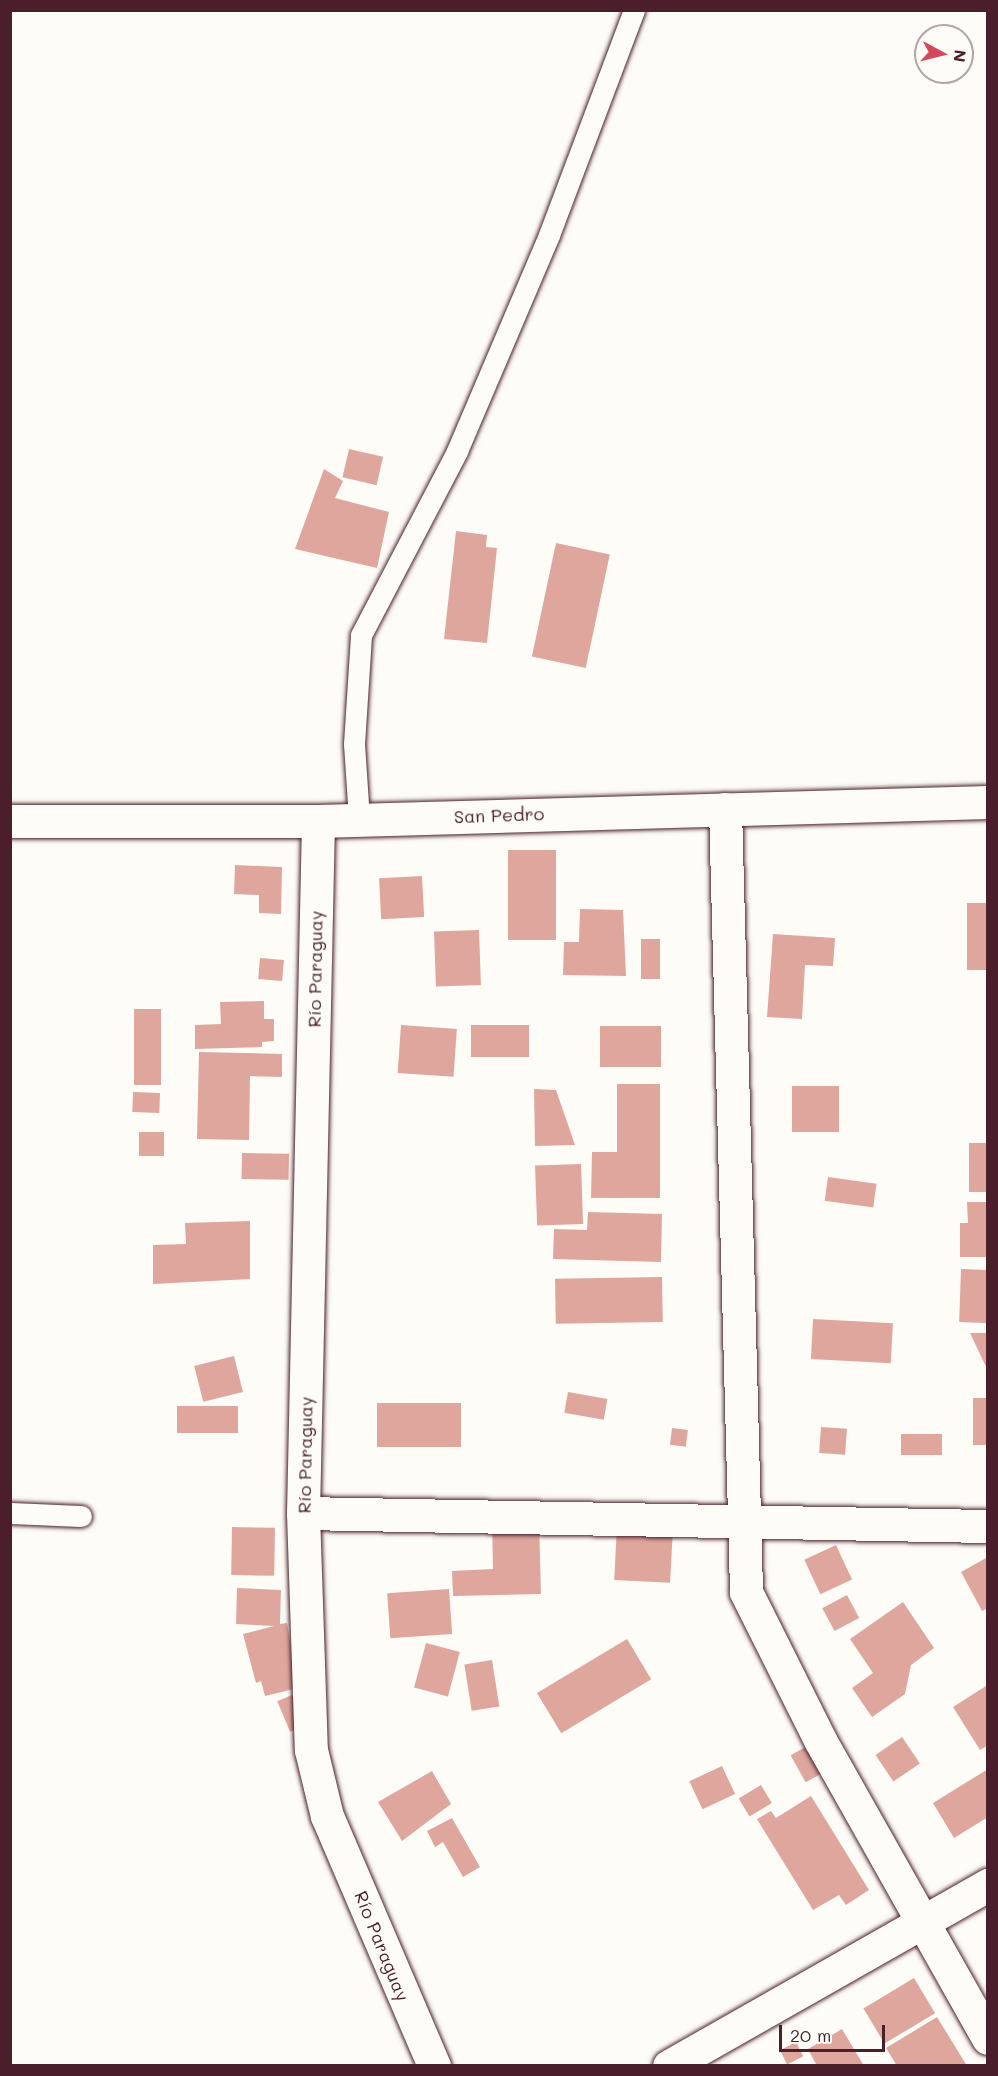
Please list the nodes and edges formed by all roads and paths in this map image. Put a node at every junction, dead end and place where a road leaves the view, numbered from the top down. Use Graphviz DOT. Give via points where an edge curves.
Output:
graph roads {
  1 [pos="633,10"];
  2 [pos="987,802"];
  3 [pos="725,809"];
  4 [pos="359,819"];
  5 [pos="10,821"];
  6 [pos="318,821"];
  7 [pos="10,1513"];
  8 [pos="303,1513"];
  9 [pos="81,1516"];
  10 [pos="740,1523"];
  11 [pos="987,1526"];
  12 [pos="987,1885"];
  13 [pos="923,1920"];
  14 [pos="987,2038"];
  15 [pos="434,2066"];
  16 [pos="669,2066"];
  1 -- 4 [label="lane" via="549,235 457,451 361,635 354,744"];
  2 -- 3 [label="street, San Pedro"];
  3 -- 4 [label="street, San Pedro"];
  3 -- 10 [label="street"];
  4 -- 6 [label="street, San Pedro"];
  5 -- 6 [label="street, San Pedro"];
  6 -- 8 [label="street, Río Paraguay"];
  7 -- 9 [label="lane"];
  8 -- 10 [label="street"];
  8 -- 15 [label="street, Río Paraguay" via="311,1750 327,1816"];
  10 -- 11 [label="street"];
  10 -- 13 [label="street" via="746,1592 820,1740"];
  12 -- 13 [label="street"];
  13 -- 14 [label="street"];
  13 -- 16 [label="street"];
}
